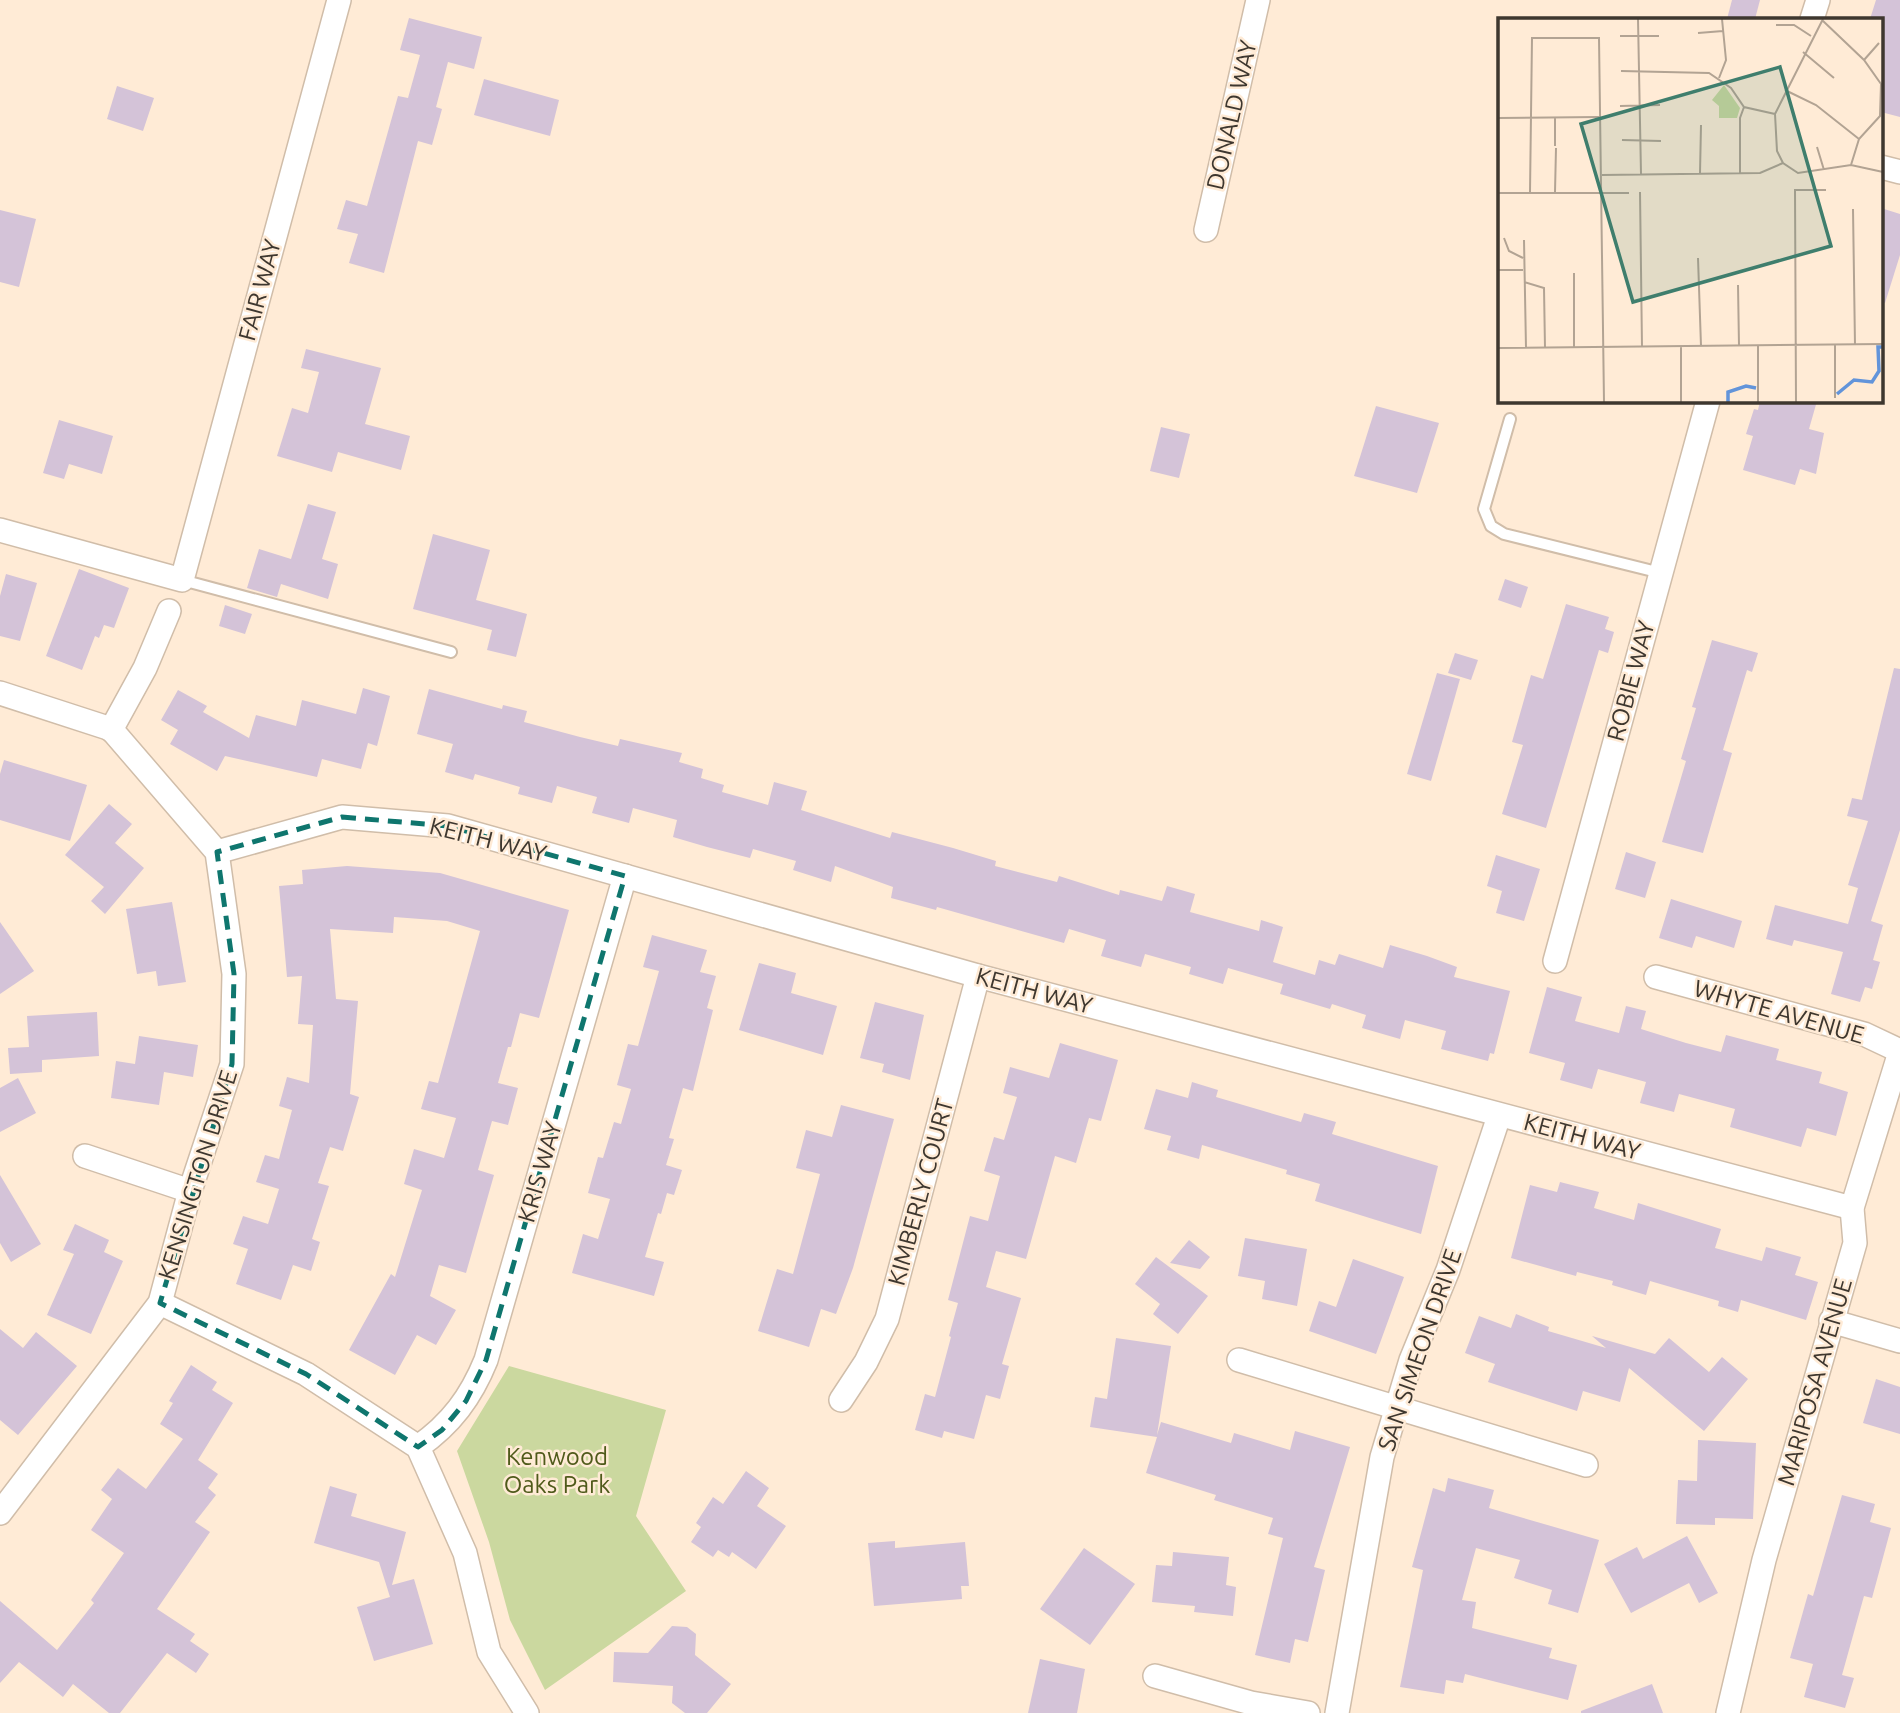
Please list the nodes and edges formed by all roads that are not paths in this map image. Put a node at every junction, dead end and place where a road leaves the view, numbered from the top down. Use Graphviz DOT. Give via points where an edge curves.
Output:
graph roads {
  1 [pos="339,0"];
  2 [pos="1258,0"];
  3 [pos="1818,0"];
  4 [pos="1812,18"];
  5 [pos="1882,167"];
  6 [pos="1900,172"];
  7 [pos="1206,230"];
  8 [pos="1708,402"];
  9 [pos="1510,419"];
  10 [pos="0,530"];
  11 [pos="1661,573"];
  12 [pos="182,580"];
  13 [pos="169,611"];
  14 [pos="451,652"];
  15 [pos="0,694"];
  16 [pos="111,730"];
  17 [pos="217,852"];
  18 [pos="625,876"];
  19 [pos="1555,961"];
  20 [pos="978,976"];
  21 [pos="1656,977"];
  22 [pos="1900,1052"];
  23 [pos="1499,1116"];
  24 [pos="85,1156"];
  25 [pos="190,1191"];
  26 [pos="1852,1208"];
  27 [pos="160,1303"];
  28 [pos="1831,1321"];
  29 [pos="1900,1341"];
  30 [pos="1239,1360"];
  31 [pos="841,1400"];
  32 [pos="1395,1408"];
  33 [pos="418,1447"];
  34 [pos="1586,1465"];
  35 [pos="8,1489"];
  36 [pos="0,1513"];
  37 [pos="1156,1676"];
  38 [pos="527,1713"];
  39 [pos="1308,1713"];
  40 [pos="1337,1713"];
  41 [pos="1728,1713"];
  1 -- 12 [label="street, FAIR WAY"];
  2 -- 7 [label="street, DONALD WAY"];
  3 -- 4 [label="street"];
  5 -- 6 [label="street"];
  8 -- 11 [label="street, ROBIE WAY"];
  9 -- 11 [label="lane" via="1483,509 1491,526 1504,534"];
  10 -- 12 [label="street"];
  11 -- 19 [label="street, ROBIE WAY"];
  12 -- 14 [label="lane"];
  13 -- 16 [label="street"];
  15 -- 16 [label="street"];
  16 -- 17 [label="street"];
  17 -- 18 [label="street, KEITH WAY" via="342,817 448,826"];
  17 -- 25 [label="street, KENSINGTON DRIVE" via="234,974 232,1064"];
  18 -- 20 [label="street, KEITH WAY"];
  18 -- 33 [label="street, KRIS WAY" via="486,1360 466,1401 442,1430"];
  20 -- 23 [label="street, KEITH WAY"];
  20 -- 31 [label="street, KIMBERLY COURT" via="887,1319"];
  21 -- 22 [label="street, WHYTE AVENUE" via="1864,1034"];
  22 -- 26 [label="street, MARIPOSA AVENUE"];
  23 -- 26 [label="street, KEITH WAY"];
  23 -- 32 [label="street, SAN SIMEON DRIVE" via="1448,1270"];
  24 -- 25 [label="street"];
  25 -- 27 [label="street, KENSINGTON DRIVE"];
  26 -- 28 [label="street, MARIPOSA AVENUE" via="1855,1243"];
  27 -- 33 [label="street" via="306,1374"];
  27 -- 35 [label="street, KENSINGTON DRIVE"];
  28 -- 29 [label="street"];
  28 -- 41 [label="street, MARIPOSA AVENUE" via="1764,1560"];
  30 -- 32 [label="street"];
  32 -- 34 [label="street"];
  32 -- 40 [label="street, SAN SIMEON DRIVE" via="1382,1457"];
  33 -- 38 [label="street" via="465,1553 489,1652"];
  35 -- 36 [label="street, KENSINGTON DRIVE"];
  37 -- 39 [label="street" via="1251,1703"];
}
